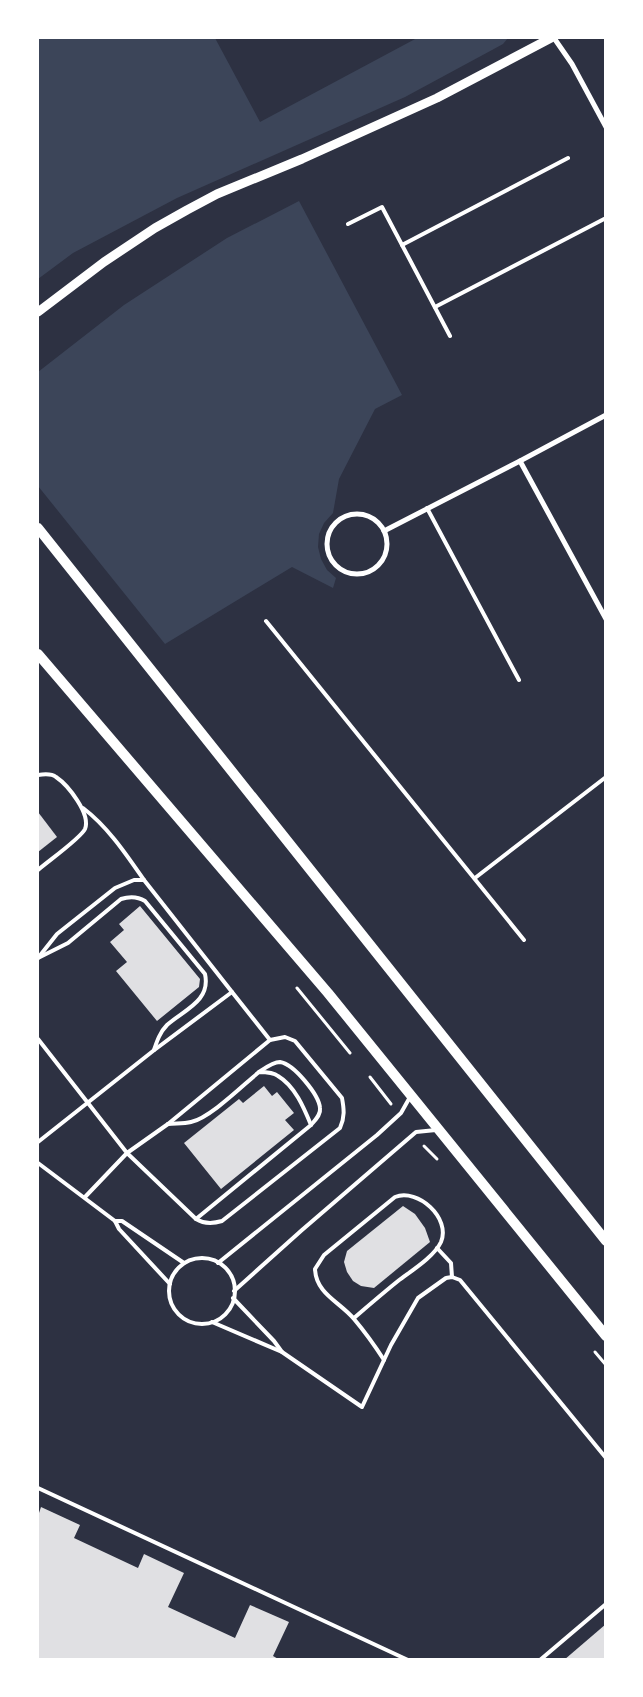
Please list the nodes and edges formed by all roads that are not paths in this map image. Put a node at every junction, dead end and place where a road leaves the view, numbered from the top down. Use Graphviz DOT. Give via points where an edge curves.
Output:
graph roads {
  1 [pos="553,38"];
  2 [pos="606,126"];
  3 [pos="568,158"];
  4 [pos="606,218"];
  5 [pos="348,224"];
  6 [pos="402,245"];
  7 [pos="435,307"];
  8 [pos="38,312"];
  9 [pos="450,336"];
  10 [pos="606,414"];
  11 [pos="520,461"];
  12 [pos="427,508"];
  13 [pos="38,528"];
  14 [pos="384,531"];
  15 [pos="606,619"];
  16 [pos="266,621"];
  17 [pos="38,654"];
  18 [pos="519,680"];
  19 [pos="38,775"];
  20 [pos="606,777"];
  21 [pos="83,808"];
  22 [pos="38,870"];
  23 [pos="475,878"];
  24 [pos="144,880"];
  25 [pos="524,940"];
  26 [pos="38,958"];
  27 [pos="232,992"];
  28 [pos="38,1039"];
  29 [pos="270,1040"];
  30 [pos="153,1051"];
  31 [pos="259,1072"];
  32 [pos="411,1094"];
  33 [pos="87,1102"];
  34 [pos="168,1124"];
  35 [pos="311,1125"];
  36 [pos="440,1130"];
  37 [pos="38,1142"];
  38 [pos="127,1152"];
  39 [pos="38,1163"];
  40 [pos="85,1197"];
  41 [pos="196,1219"];
  42 [pos="115,1221"];
  43 [pos="606,1241"];
  44 [pos="438,1248"];
  45 [pos="218,1263"];
  46 [pos="184,1264"];
  47 [pos="452,1278"];
  48 [pos="170,1284"];
  49 [pos="234,1291"];
  50 [pos="234,1298"];
  51 [pos="354,1318"];
  52 [pos="212,1322"];
  53 [pos="606,1336"];
  54 [pos="282,1352"];
  55 [pos="384,1360"];
  56 [pos="606,1458"];
  57 [pos="38,1488"];
  58 [pos="606,1604"];
  59 [pos="408,1660"];
  60 [pos="540,1660"];
  1 -- 2 [label="street" via="572,64"];
  1 -- 8 [label="street" via="437,98 217,194 155,228"];
  3 -- 6 [label="lane"];
  4 -- 7 [label="lane"];
  5 -- 6 [label="lane" via="382,207"];
  6 -- 7 [label="lane"];
  7 -- 9 [label="lane"];
  10 -- 11 [label="street"];
  11 -- 12 [label="street"];
  11 -- 15 [label="street"];
  12 -- 14 [label="street"];
  12 -- 18 [label="lane"];
  13 -- 43 [label="main road"];
  14 -- 14 [label="street" via="387,549 377,567 368,572 348,573 332,560 328,551 330,532 343,518 352,515 370,517"];
  16 -- 23 [label="lane"];
  17 -- 32 [label="main road"];
  19 -- 21 [label="lane" via="56,777"];
  20 -- 23 [label="lane"];
  21 -- 22 [label="lane" via="85,830"];
  21 -- 24 [label="lane" via="122,848"];
  23 -- 25 [label="lane"];
  24 -- 26 [label="lane" via="134,880 115,888 57,934"];
  24 -- 27 [label="lane"];
  26 -- 30 [label="lane" via="68,943 121,899 136,897 145,902 205,974 207,983 199,1001 166,1026"];
  27 -- 29 [label="lane"];
  27 -- 30 [label="lane"];
  28 -- 33 [label="lane"];
  29 -- 34 [label="lane"];
  29 -- 41 [label="lane" via="285,1037 295,1041 342,1098 344,1120 340,1128 222,1221 204,1223"];
  30 -- 33 [label="lane"];
  31 -- 34 [label="lane" via="204,1116 193,1122"];
  31 -- 35 [label="lane" via="272,1073 286,1083 302,1103"];
  31 -- 35 [label="lane" via="280,1062 295,1070 319,1102 319,1116"];
  32 -- 36 [label="main road"];
  32 -- 45 [label="lane" via="401,1113 377,1135"];
  33 -- 37 [label="lane"];
  33 -- 38 [label="lane"];
  34 -- 38 [label="lane"];
  35 -- 41 [label="lane"];
  36 -- 49 [label="lane" via="416,1132"];
  36 -- 53 [label="main road"];
  38 -- 40 [label="lane"];
  38 -- 41 [label="lane"];
  39 -- 40 [label="lane"];
  40 -- 42 [label="lane"];
  42 -- 46 [label="lane" via="122,1222"];
  42 -- 48 [label="lane"];
  44 -- 47 [label="lane" via="451,1264"];
  44 -- 51 [label="lane"];
  44 -- 51 [label="lane" via="443,1234 433,1209 416,1198 400,1195 324,1255 314,1268 316,1278 323,1292"];
  45 -- 46 [label="lane" via="197,1258"];
  45 -- 49 [label="lane" via="228,1272"];
  46 -- 48 [label="lane" via="172,1276"];
  47 -- 55 [label="lane" via="440,1281 418,1298"];
  47 -- 56 [label="lane" via="466,1286"];
  48 -- 52 [label="lane" via="170,1300 178,1313 190,1322"];
  49 -- 50 [label="lane"];
  50 -- 52 [label="lane" via="228,1310"];
  50 -- 54 [label="lane"];
  51 -- 55 [label="lane"];
  52 -- 54 [label="lane"];
  54 -- 55 [label="lane" via="362,1407"];
  57 -- 59 [label="lane"];
  58 -- 60 [label="lane"];
}
